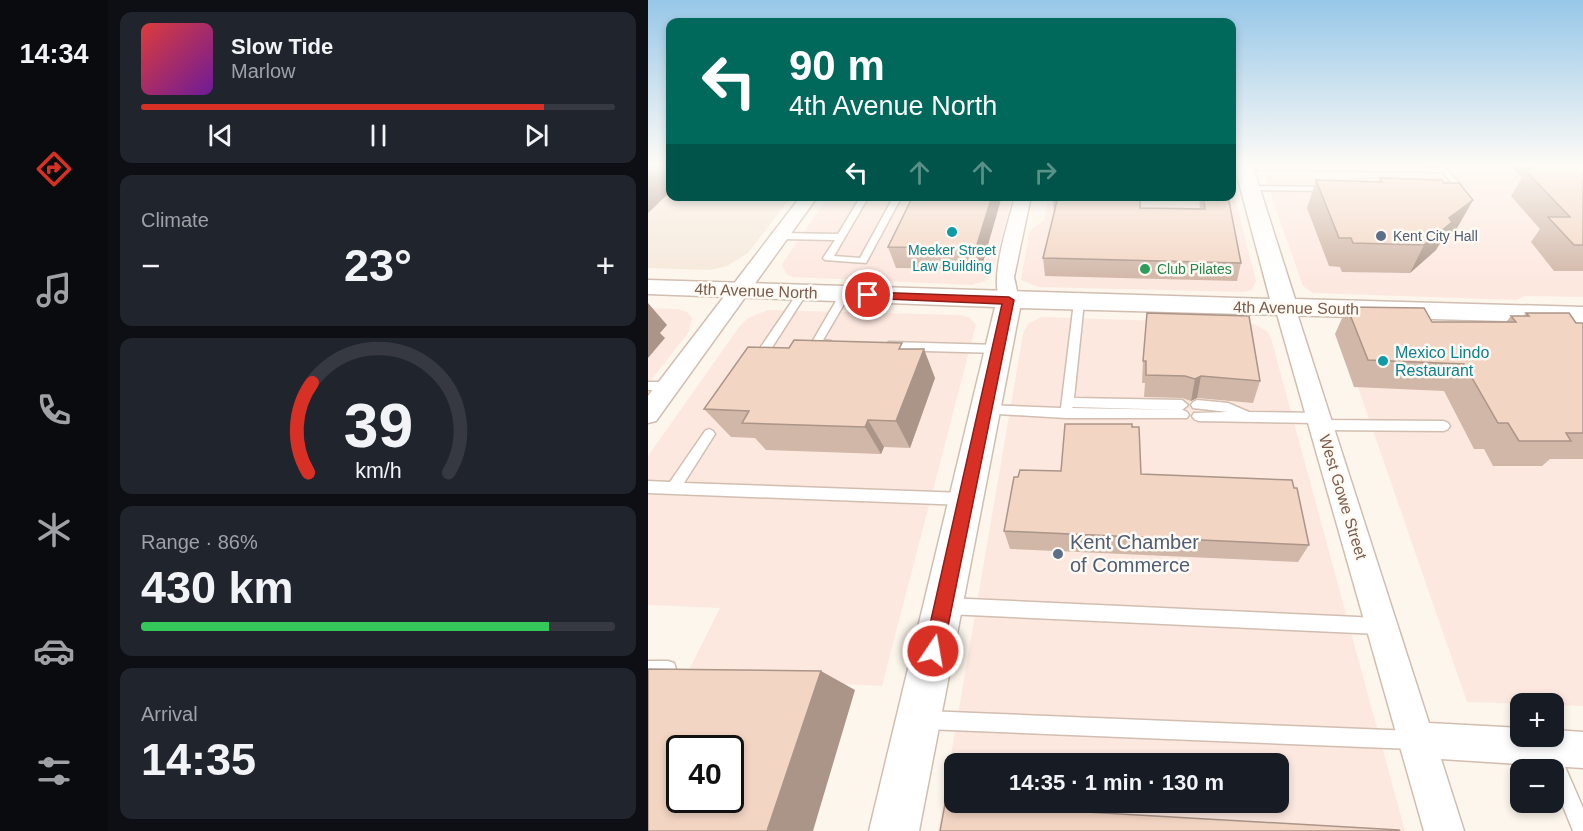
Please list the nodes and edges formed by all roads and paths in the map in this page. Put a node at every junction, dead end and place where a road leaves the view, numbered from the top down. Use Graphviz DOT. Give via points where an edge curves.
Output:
graph roads {
  1 [pos="805,203"];
  2 [pos="861,203"];
  3 [pos="894,203"];
  4 [pos="1021,203"];
  5 [pos="1254,203"];
  6 [pos="781,236"];
  7 [pos="839,237"];
  8 [pos="648,287"];
  9 [pos="740,291"];
  10 [pos="802,293"];
  11 [pos="845,294"];
  12 [pos="1009,300"];
  13 [pos="1078,302"];
  14 [pos="1285,307"];
  15 [pos="1583,316"];
  16 [pos="839,345"];
  17 [pos="873,345"];
  18 [pos="999,349"];
  19 [pos="753,367"];
  20 [pos="658,386"];
  21 [pos="1067,407"];
  22 [pos="986,410"];
  23 [pos="1183,410"];
  24 [pos="1198,411"];
  25 [pos="648,414"];
  26 [pos="1320,422"];
  27 [pos="1444,426"];
  28 [pos="709,434"];
  29 [pos="648,487"];
  30 [pos="673,488"];
  31 [pos="966,500"];
  32 [pos="943,606"];
  33 [pos="1382,626"];
  34 [pos="648,669"];
  35 [pos="668,669"];
  36 [pos="919,720"];
  37 [pos="1417,740"];
  38 [pos="1510,745"];
  39 [pos="1548,747"];
  40 [pos="1583,750"];
  41 [pos="894,831"];
  42 [pos="1444,831"];
  43 [pos="1583,831"];
  1 -- 6 [label="street"];
  2 -- 7 [label="lane"];
  3 -- 7 [label="lane" via="863,261 828,258"];
  4 -- 12 [label="street" via="1005,277"];
  5 -- 14 [label="street, West Gowe Street"];
  6 -- 7 [label="lane"];
  6 -- 9 [label="street"];
  8 -- 9 [label="street, 4th Avenue North"];
  9 -- 10 [label="street, 4th Avenue North"];
  9 -- 20 [label="street"];
  10 -- 11 [label="street, 4th Avenue North"];
  10 -- 19 [label="lane"];
  11 -- 12 [label="street, 4th Avenue North"];
  11 -- 16 [label="lane" via="816,344"];
  12 -- 13 [label="street, 4th Avenue South"];
  12 -- 18 [label="street"];
  13 -- 14 [label="street, 4th Avenue South"];
  13 -- 21 [label="lane"];
  14 -- 15 [label="street, 4th Avenue South"];
  14 -- 26 [label="street, West Gowe Street"];
  17 -- 18 [label="lane"];
  18 -- 22 [label="street"];
  20 -- 25 [label="street"];
  21 -- 22 [label="lane"];
  21 -- 23 [label="lane"];
  22 -- 31 [label="street"];
  24 -- 26 [label="lane"];
  26 -- 27 [label="lane"];
  26 -- 33 [label="street, West Gowe Street"];
  28 -- 30 [label="lane"];
  29 -- 30 [label="lane"];
  30 -- 31 [label="lane"];
  31 -- 32 [label="street"];
  32 -- 33 [label="lane"];
  32 -- 36 [label="street"];
  33 -- 37 [label="street, West Gowe Street"];
  34 -- 35 [label="lane"];
  36 -- 37 [label="lane"];
  36 -- 41 [label="street"];
  37 -- 38 [label="street"];
  37 -- 42 [label="street, West Gowe Street"];
  39 -- 40 [label="street"];
  39 -- 43 [label="lane"];
}
